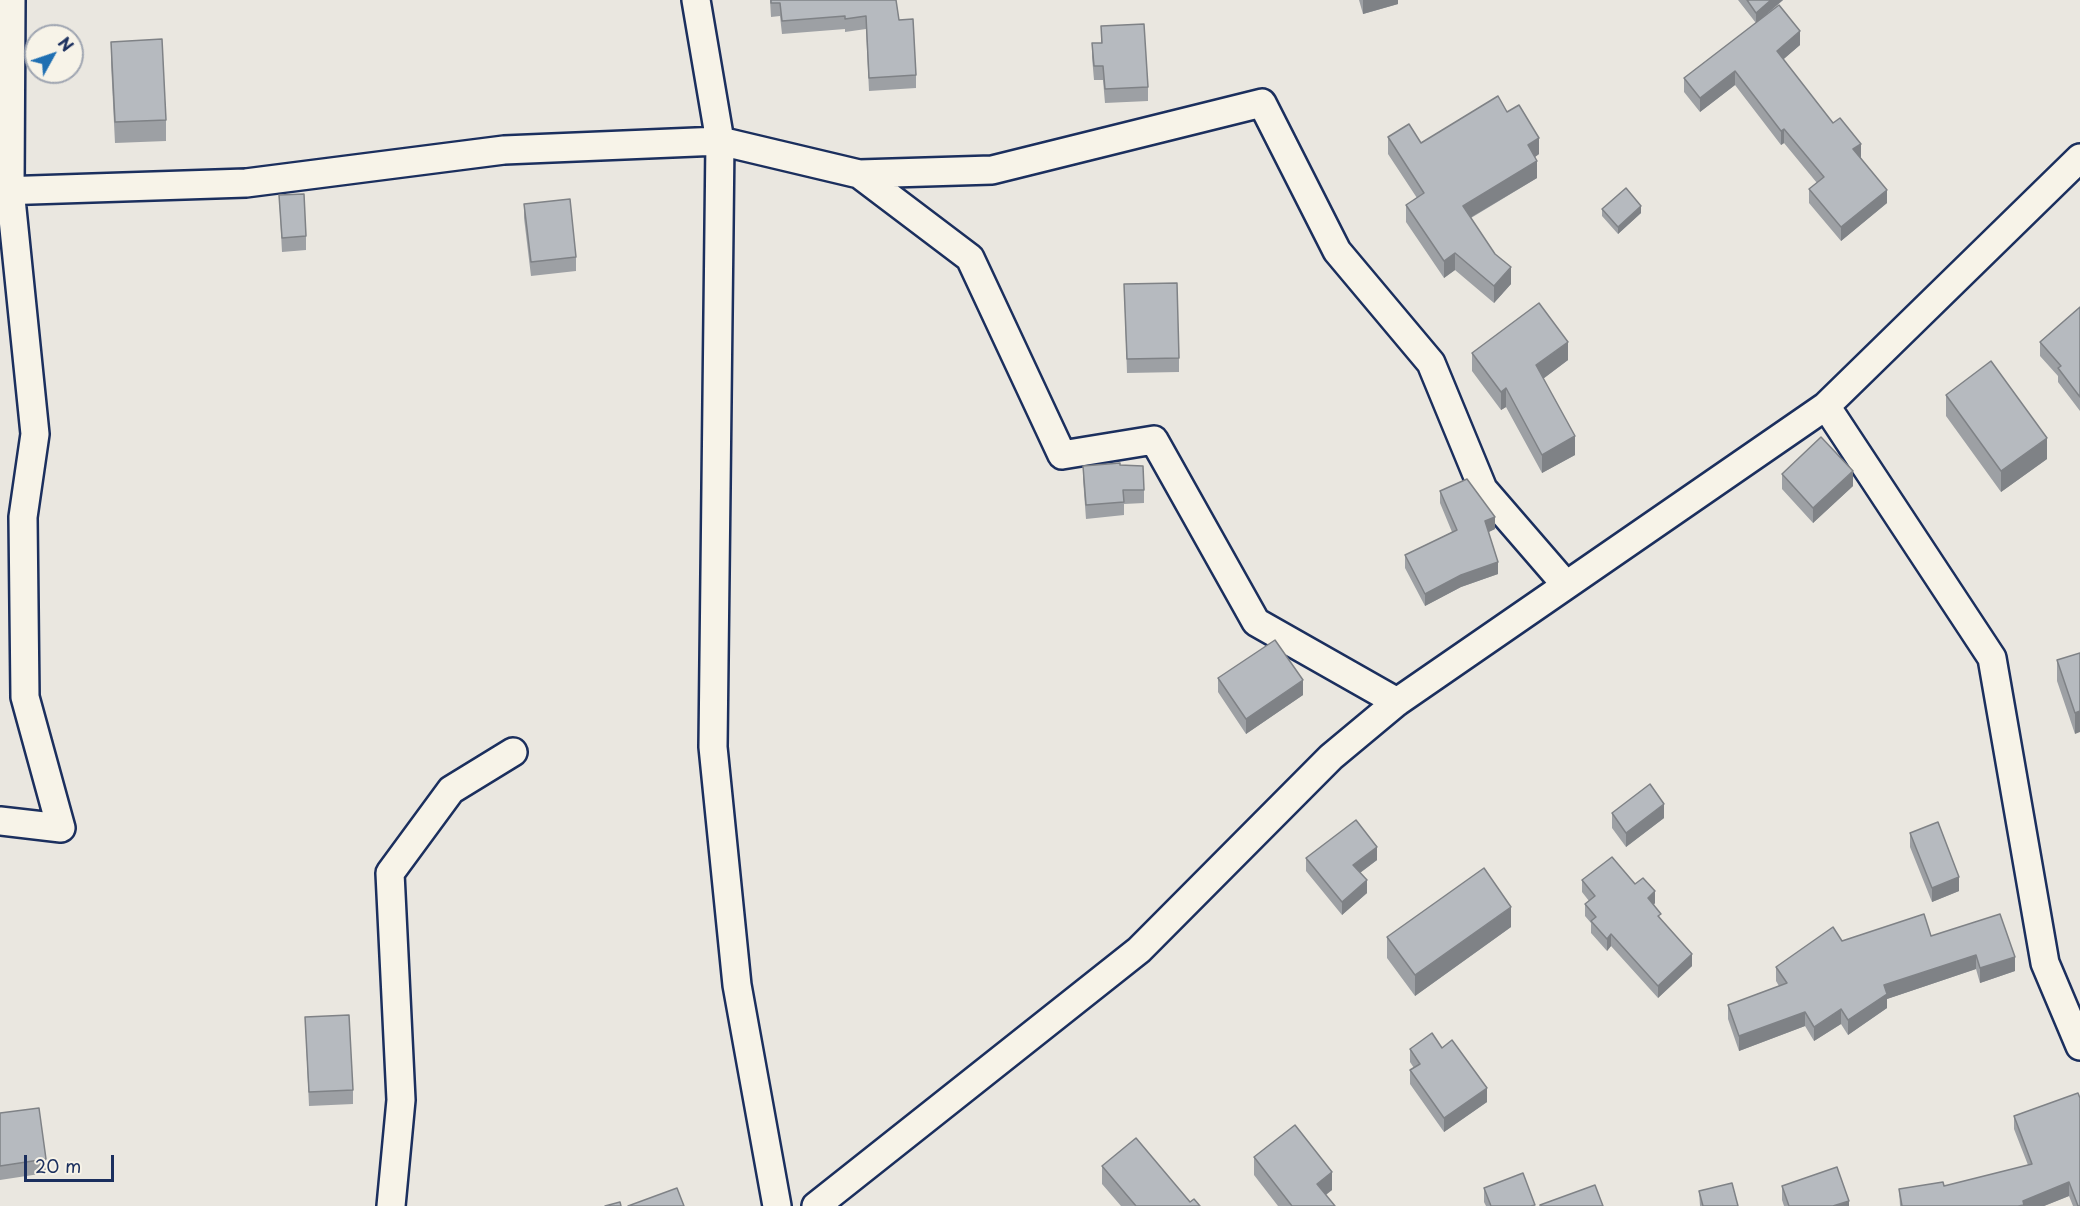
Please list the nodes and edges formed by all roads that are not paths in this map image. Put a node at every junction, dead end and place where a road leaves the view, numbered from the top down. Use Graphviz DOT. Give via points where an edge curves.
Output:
graph roads {
  1 [pos="11,0"];
  2 [pos="704,4"];
  3 [pos="720,141"];
  4 [pos="2080,158"];
  5 [pos="859,174"];
  6 [pos="5,190"];
  7 [pos="1826,406"];
  8 [pos="1566,585"];
  9 [pos="1397,702"];
  10 [pos="513,753"];
  11 [pos="0,821"];
  12 [pos="2080,1046"];
  13 [pos="391,1206"];
  14 [pos="777,1206"];
  15 [pos="816,1206"];
  1 -- 6 [label="street"];
  2 -- 3 [label="street"];
  3 -- 5 [label="street"];
  3 -- 6 [label="street" via="504,150 246,183"];
  3 -- 14 [label="street" via="713,747 737,985"];
  4 -- 7 [label="street"];
  5 -- 8 [label="street" via="992,170 1262,103 1337,251 1431,363 1483,489"];
  5 -- 9 [label="street" via="970,258 1062,455 1154,440 1256,622"];
  6 -- 11 [label="street" via="35,434 22,517 26,697 61,828"];
  7 -- 8 [label="street"];
  7 -- 12 [label="street" via="1992,658 2045,963"];
  8 -- 9 [label="street"];
  9 -- 15 [label="street" via="1331,757 1139,950"];
  10 -- 13 [label="street" via="451,790 390,873 401,1100"];
}
